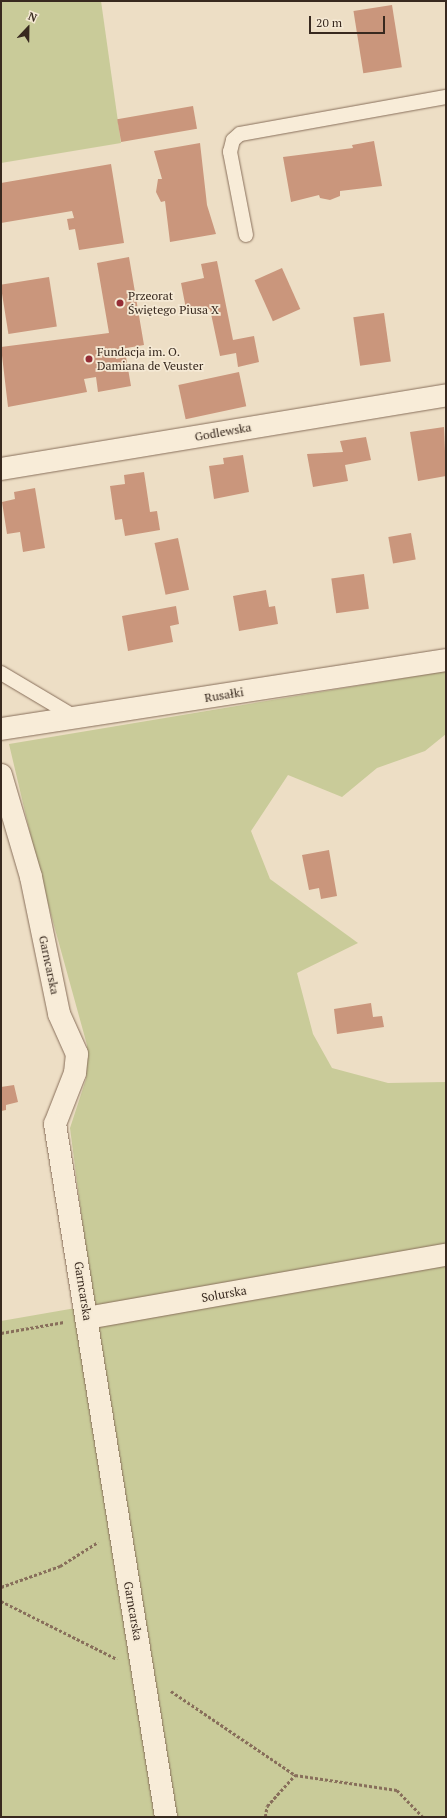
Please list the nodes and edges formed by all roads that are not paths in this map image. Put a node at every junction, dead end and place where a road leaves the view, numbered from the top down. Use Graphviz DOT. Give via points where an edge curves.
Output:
graph roads {
  1 [pos="446,98"];
  2 [pos="246,235"];
  3 [pos="446,395"];
  4 [pos="1,469"];
  5 [pos="446,660"];
  6 [pos="1,673"];
  7 [pos="75,717"];
  8 [pos="1,728"];
  9 [pos="1,774"];
  10 [pos="446,1255"];
  11 [pos="87,1318"];
  12 [pos="166,1817"];
  1 -- 2 [label="lane" via="240,134 233,140 230,152"];
  3 -- 4 [label="street, Godlewska"];
  5 -- 7 [label="street, Rusałki"];
  6 -- 7 [label="lane"];
  7 -- 8 [label="street, Rusałki"];
  9 -- 11 [label="street, Garncarska" via="31,877 59,1014 77,1054 75,1073 55,1124"];
  10 -- 11 [label="street, Solurska"];
  11 -- 12 [label="street, Garncarska" via="118,1529"];
}
